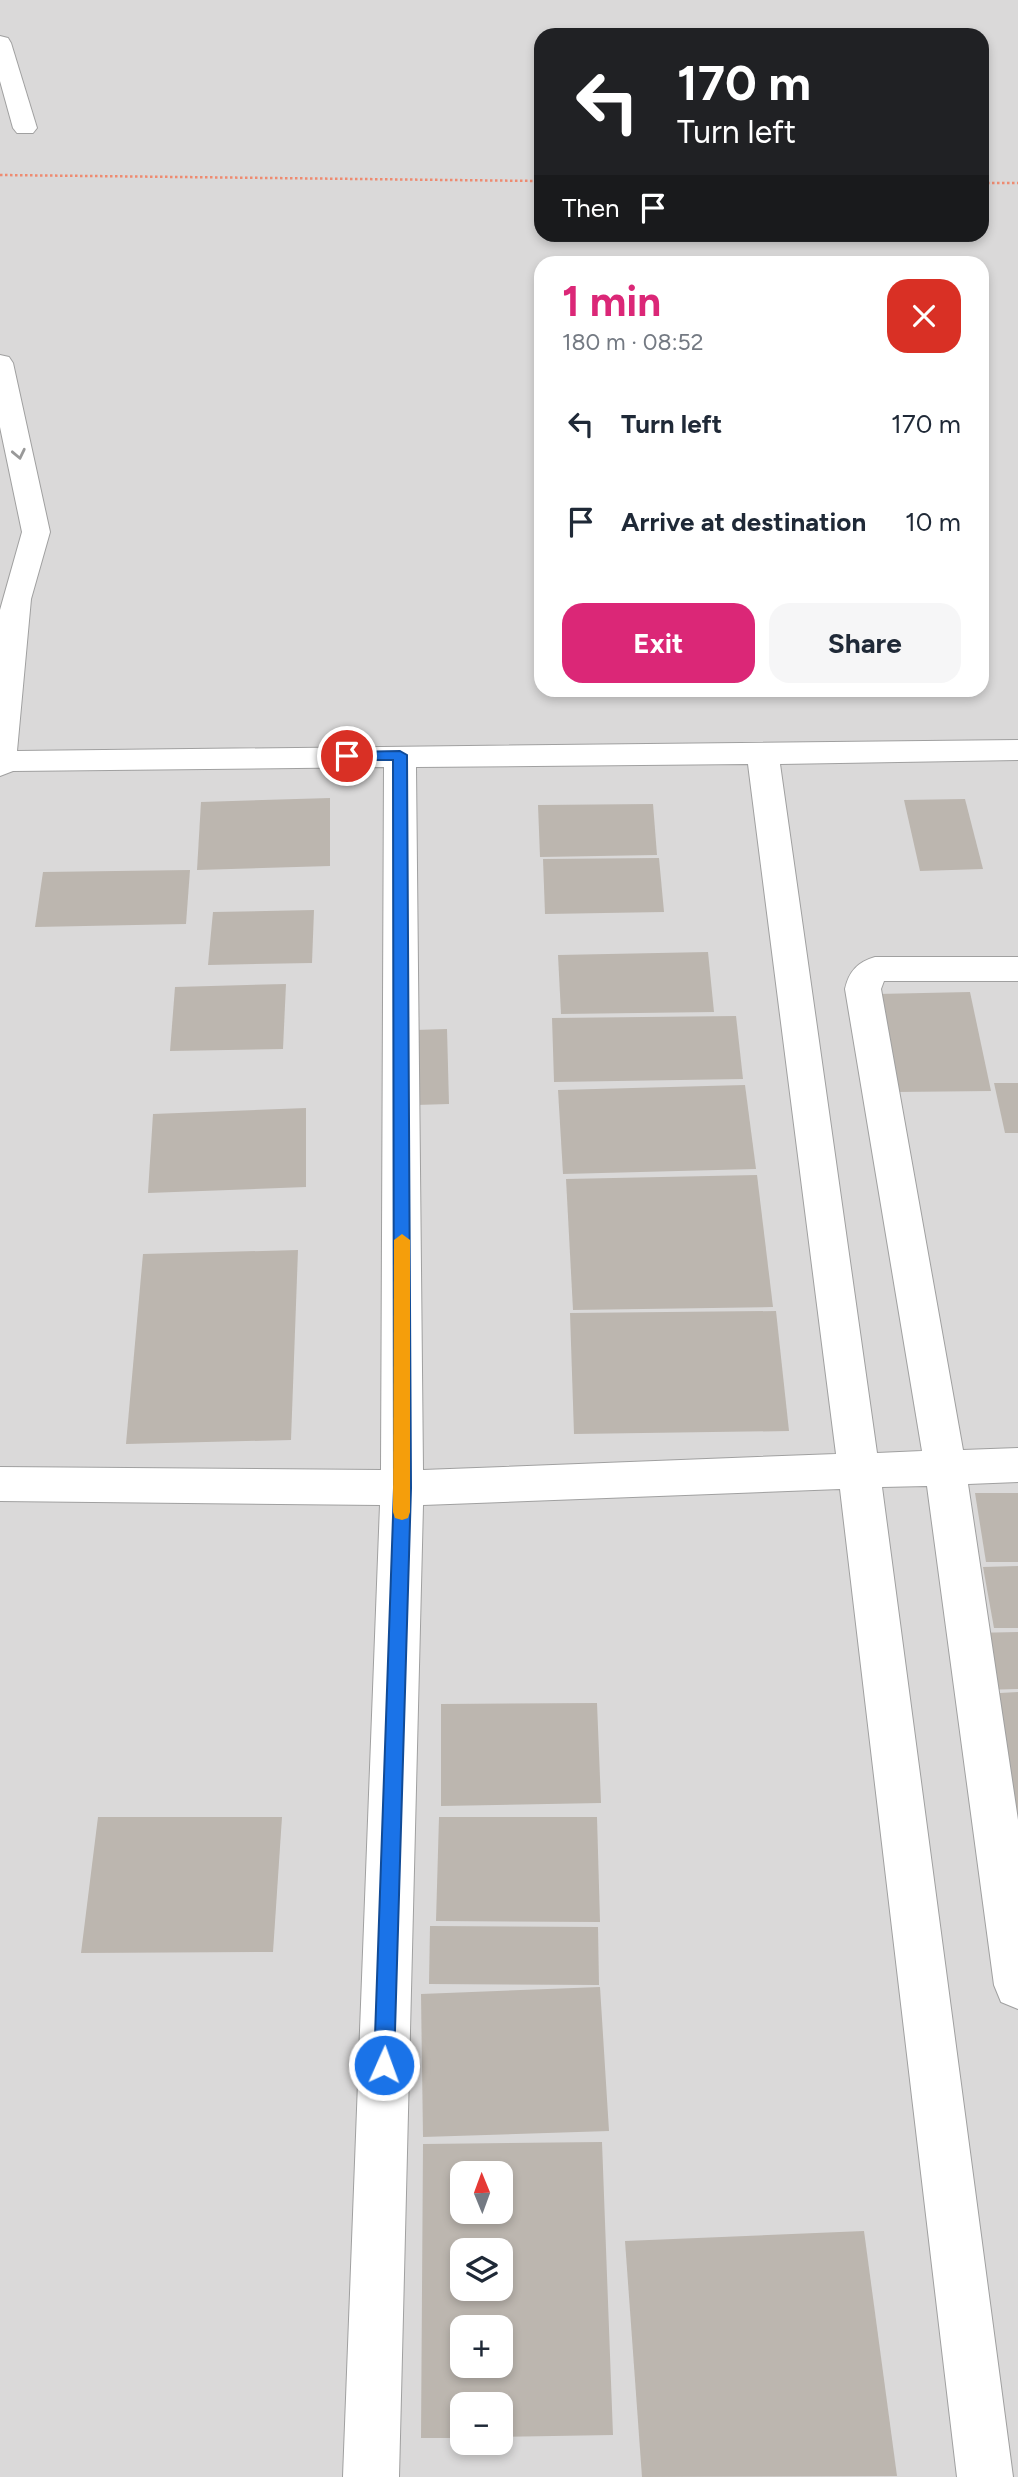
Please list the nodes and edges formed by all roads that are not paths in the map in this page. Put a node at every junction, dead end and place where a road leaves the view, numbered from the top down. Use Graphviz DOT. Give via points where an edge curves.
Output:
graph roads {
  1 [pos="0,43"];
  2 [pos="25,128"];
  3 [pos="0,363"];
  4 [pos="8,592"];
  5 [pos="1018,750"];
  6 [pos="400,755"];
  7 [pos="763,755"];
  8 [pos="1,763"];
  9 [pos="1018,969"];
  10 [pos="1018,1465"];
  11 [pos="945,1466"];
  12 [pos="859,1470"];
  13 [pos="0,1484"];
  14 [pos="402,1488"];
  15 [pos="1018,1985"];
  16 [pos="371,2477"];
  17 [pos="985,2477"];
  1 -- 2 [label="street"];
  3 -- 4 [label="street, one-way" via="36,532"];
  4 -- 8 [label="street"];
  5 -- 7 [label="street"];
  6 -- 7 [label="street"];
  6 -- 8 [label="street"];
  6 -- 14 [label="street"];
  7 -- 12 [label="street"];
  9 -- 11 [label="street" via="876,969 865,979 863,989"];
  10 -- 11 [label="street"];
  11 -- 12 [label="street"];
  11 -- 15 [label="street"];
  12 -- 14 [label="street"];
  12 -- 17 [label="street"];
  13 -- 14 [label="street"];
  14 -- 16 [label="street"];
}
